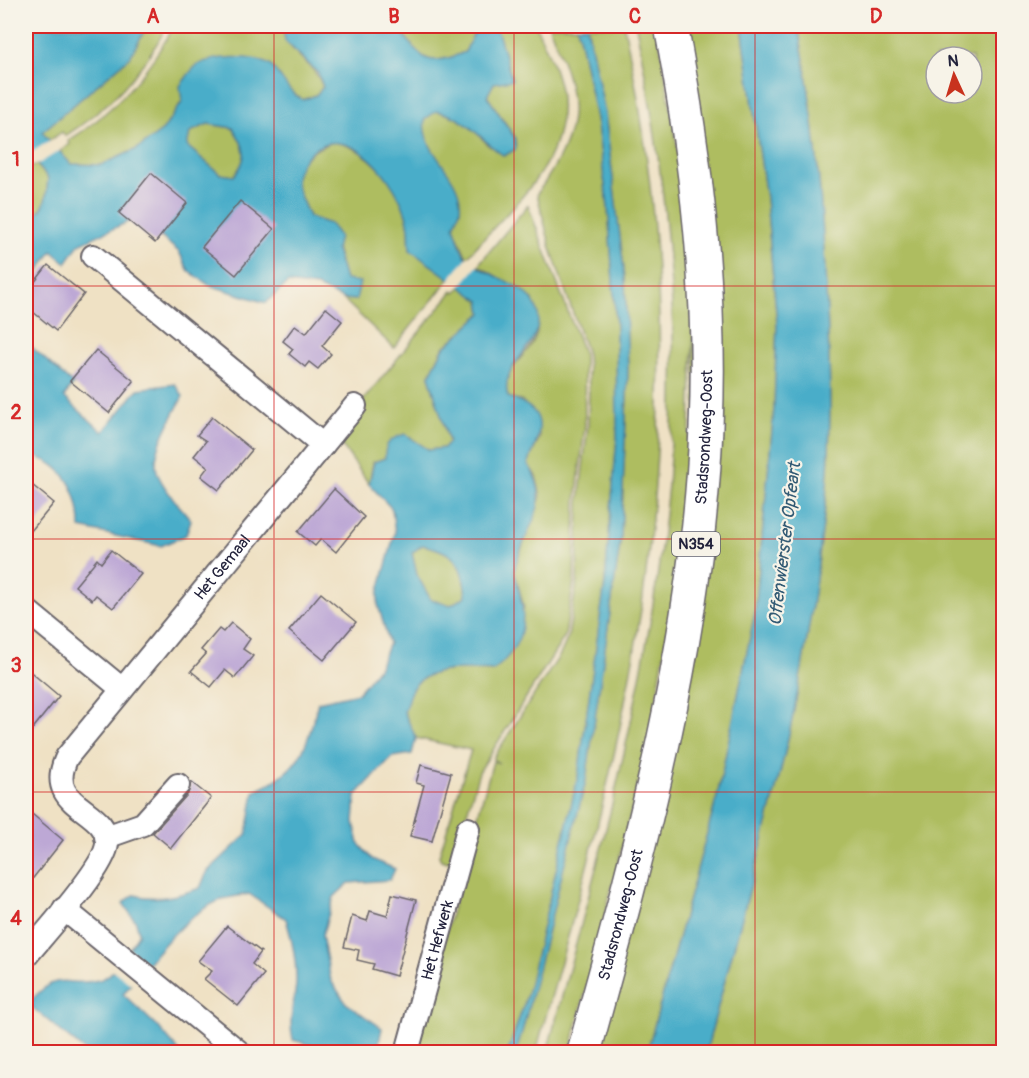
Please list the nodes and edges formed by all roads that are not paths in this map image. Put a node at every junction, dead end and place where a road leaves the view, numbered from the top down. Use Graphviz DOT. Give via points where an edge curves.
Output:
graph roads {
  1 [pos="671,26"];
  2 [pos="93,256"];
  3 [pos="355,406"];
  4 [pos="323,445"];
  5 [pos="26,609"];
  6 [pos="122,689"];
  7 [pos="178,785"];
  8 [pos="468,829"];
  9 [pos="106,837"];
  10 [pos="64,909"];
  11 [pos="26,956"];
  12 [pos="239,1053"];
  13 [pos="407,1053"];
  14 [pos="584,1053"];
  1 -- 14 [label="main road, Stadsrondweg-Oost / N354" via="689,125 703,256 706,426 701,501 693,574 664,736"];
  2 -- 4 [label="street"];
  3 -- 4 [label="street, Het Gemaal"];
  4 -- 6 [label="street, Het Gemaal"];
  5 -- 6 [label="street"];
  6 -- 9 [label="street, Het Gemaal" via="67,757 61,781 68,797 102,827"];
  7 -- 9 [label="street" via="143,824"];
  8 -- 13 [label="street, Het Hefwerk"];
  9 -- 10 [label="street" via="105,853 99,864"];
  10 -- 11 [label="street"];
  10 -- 12 [label="street"];
}
